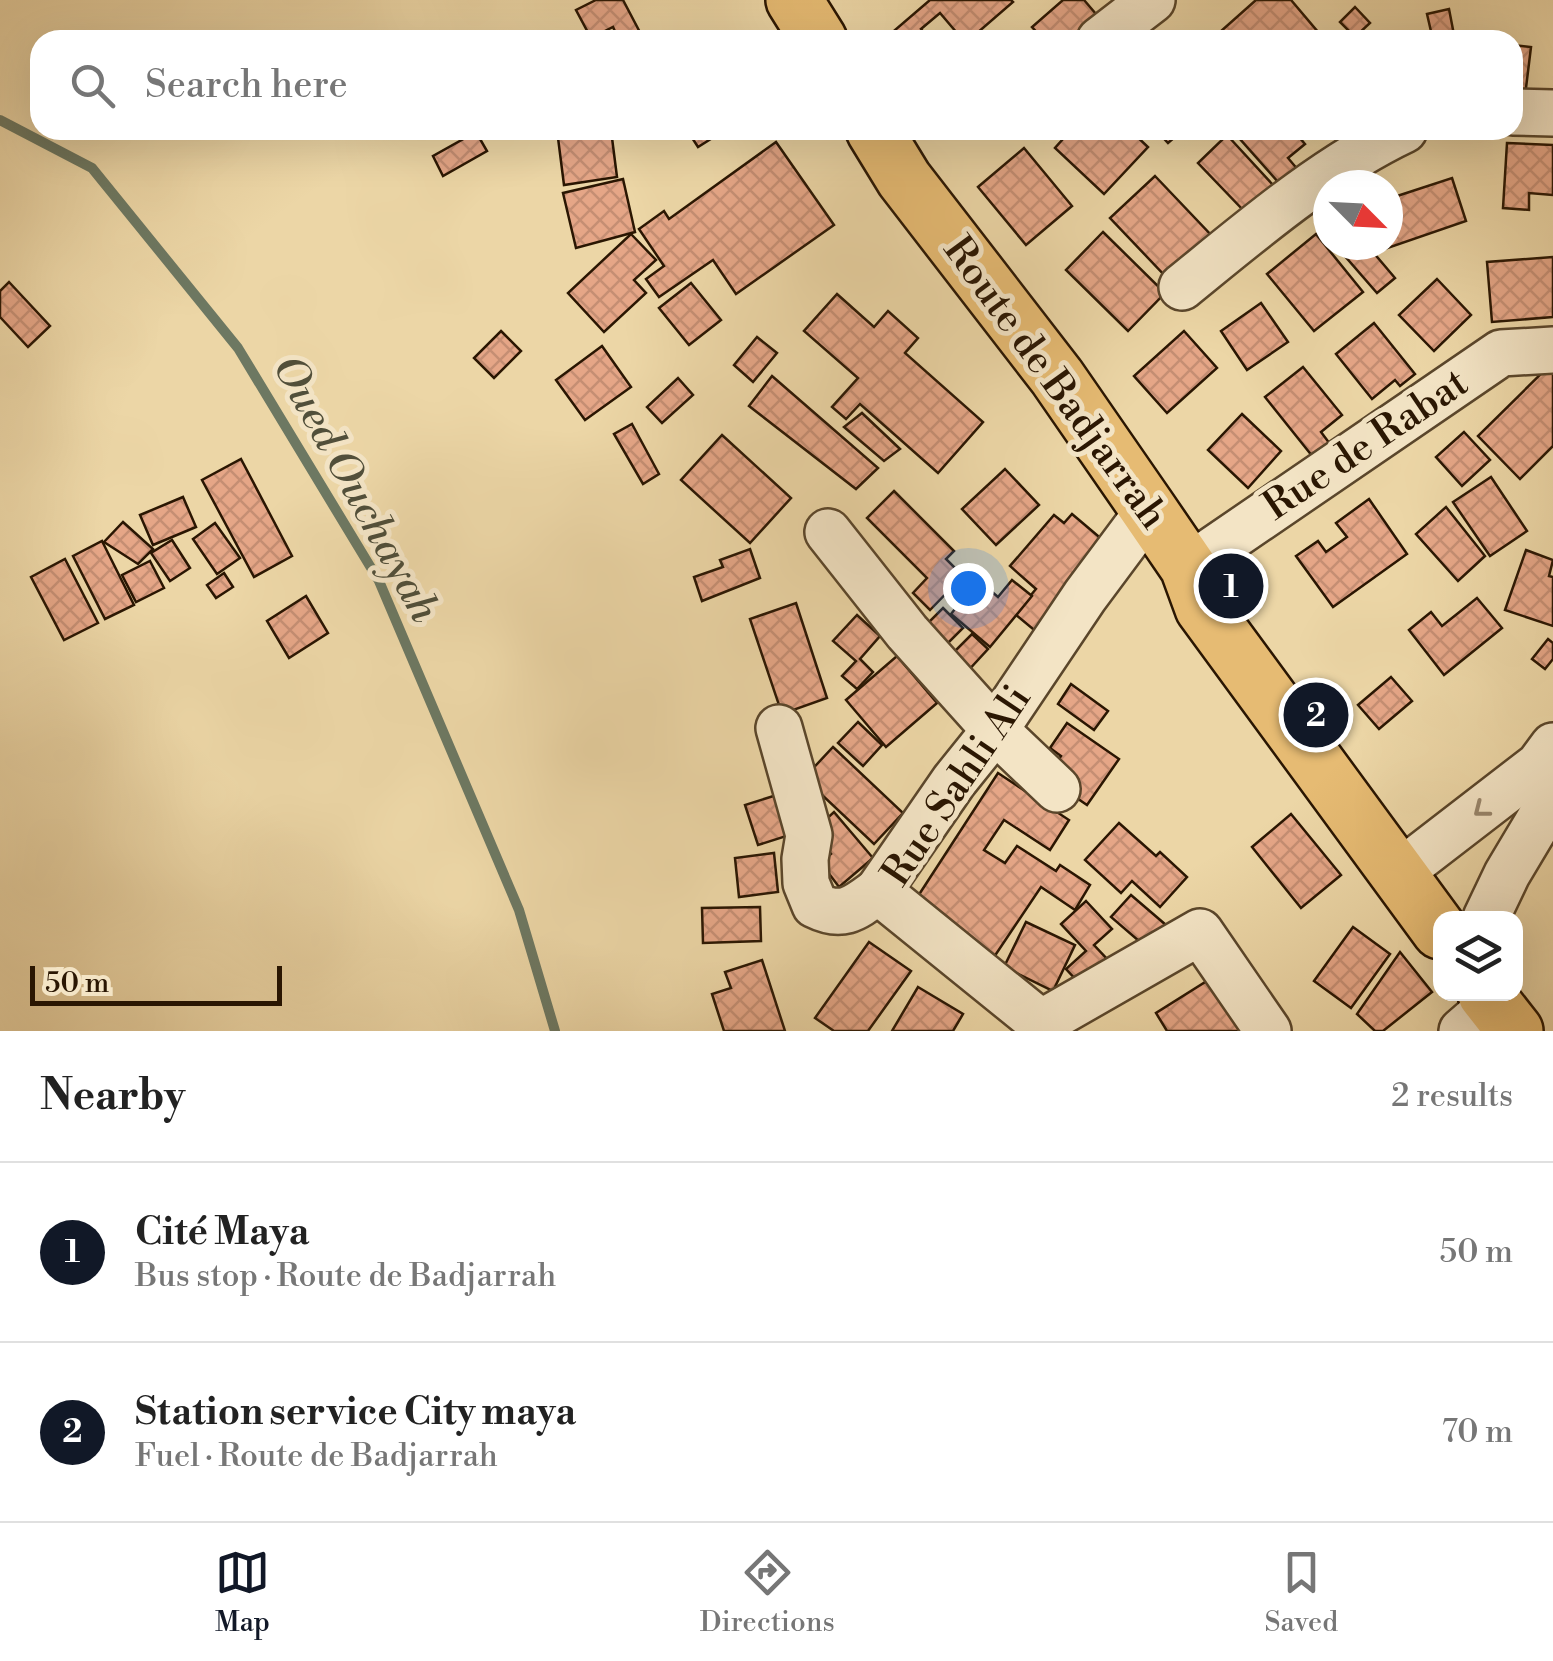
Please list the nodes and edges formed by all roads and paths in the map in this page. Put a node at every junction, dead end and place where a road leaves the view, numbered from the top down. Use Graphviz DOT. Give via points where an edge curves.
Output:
graph roads {
  1 [pos="794,0"];
  2 [pos="1152,0"];
  3 [pos="813,30"];
  4 [pos="1113,30"];
  5 [pos="1523,112"];
  6 [pos="1553,113"];
  7 [pos="880,140"];
  8 [pos="1384,140"];
  9 [pos="1182,287"];
  10 [pos="1553,350"];
  11 [pos="1149,510"];
  12 [pos="828,532"];
  13 [pos="1188,567"];
  14 [pos="779,728"];
  15 [pos="995,730"];
  16 [pos="1553,746"];
  17 [pos="1058,789"];
  18 [pos="1553,797"];
  19 [pos="1399,873"];
  20 [pos="878,891"];
  21 [pos="1489,911"];
  22 [pos="1433,921"];
  23 [pos="1268,1031"];
  1 -- 3 [label="main road"];
  2 -- 4 [label="street"];
  5 -- 6 [label="street"];
  7 -- 11 [label="main road, Route de Badjarrah"];
  8 -- 9 [label="street" via="1276,211"];
  10 -- 13 [label="street, Rue de Rabat" via="1502,352"];
  11 -- 13 [label="main road, Route de Badjarrah"];
  11 -- 15 [label="street, Rue Sahli Ali"];
  12 -- 15 [label="street"];
  13 -- 19 [label="main road, Route de Badjarrah" via="1203,608"];
  14 -- 20 [label="street" via="808,835 806,883 815,904 843,912"];
  15 -- 17 [label="street"];
  15 -- 20 [label="street, Rue Sahli Ali"];
  16 -- 19 [label="street, one-way" via="1540,765"];
  18 -- 21 [label="street"];
  19 -- 22 [label="main road, Route de Badjarrah"];
  20 -- 23 [label="street, Rue Sahli Ali" via="1041,1023 1200,932"];
}
